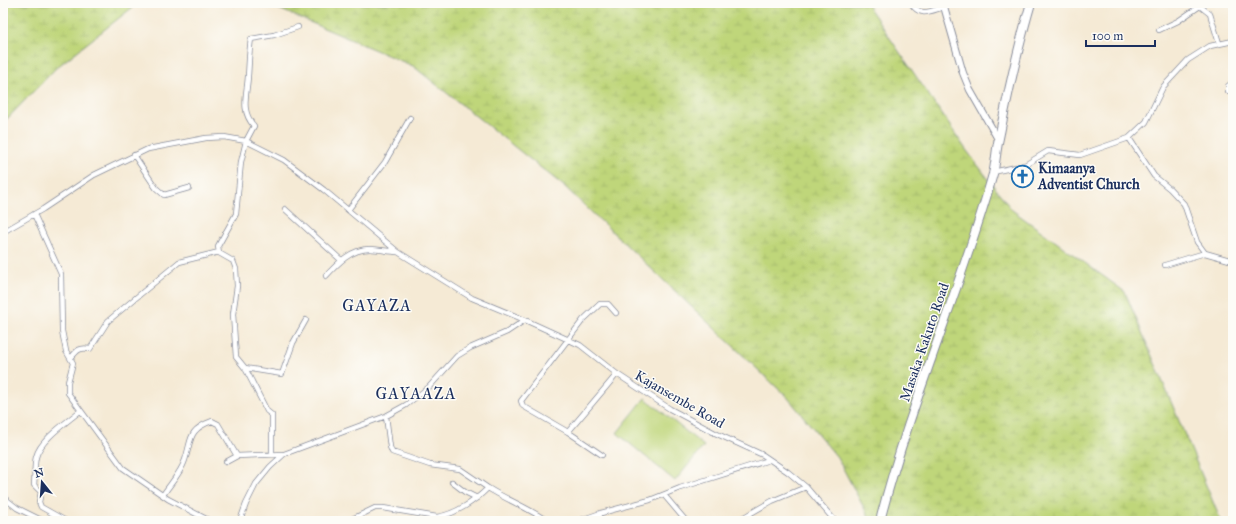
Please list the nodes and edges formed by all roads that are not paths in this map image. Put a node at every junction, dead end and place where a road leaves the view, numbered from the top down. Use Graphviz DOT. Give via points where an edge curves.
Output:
graph roads {
  1 [pos="911,3"];
  2 [pos="1031,3"];
  3 [pos="1198,4"];
  4 [pos="944,5"];
  5 [pos="298,27"];
  6 [pos="1159,30"];
  7 [pos="1233,41"];
  8 [pos="1219,43"];
  9 [pos="1233,82"];
  10 [pos="1228,91"];
  11 [pos="410,118"];
  12 [pos="1129,138"];
  13 [pos="998,140"];
  14 [pos="246,141"];
  15 [pos="134,155"];
  16 [pos="993,172"];
  17 [pos="189,188"];
  18 [pos="285,209"];
  19 [pos="348,210"];
  20 [pos="34,214"];
  21 [pos="3,232"];
  22 [pos="219,252"];
  23 [pos="398,252"];
  24 [pos="1205,253"];
  25 [pos="342,260"];
  26 [pos="1233,261"];
  27 [pos="1165,265"];
  28 [pos="326,276"];
  29 [pos="616,313"];
  30 [pos="306,320"];
  31 [pos="525,320"];
  32 [pos="569,340"];
  33 [pos="71,358"];
  34 [pos="245,368"];
  35 [pos="617,374"];
  36 [pos="80,411"];
  37 [pos="386,416"];
  38 [pos="568,432"];
  39 [pos="272,454"];
  40 [pos="284,454"];
  41 [pos="602,455"];
  42 [pos="237,456"];
  43 [pos="769,460"];
  44 [pos="226,462"];
  45 [pos="452,482"];
  46 [pos="806,487"];
  47 [pos="488,488"];
  48 [pos="163,495"];
  49 [pos="664,495"];
  50 [pos="3,497"];
  51 [pos="477,498"];
  52 [pos="601,513"];
  53 [pos="43,521"];
  54 [pos="66,521"];
  55 [pos="210,521"];
  56 [pos="240,521"];
  57 [pos="348,521"];
  58 [pos="546,521"];
  59 [pos="578,521"];
  60 [pos="596,521"];
  61 [pos="686,521"];
  62 [pos="737,521"];
  63 [pos="835,521"];
  64 [pos="880,521"];
  1 -- 4 [label="street" via="915,10 921,13"];
  2 -- 13 [label="highway, Masaka-Kakuto Road" via="1019,43"];
  3 -- 6 [label="street" via="1178,21"];
  3 -- 8 [label="street" via="1210,14"];
  4 -- 13 [label="street" via="963,73"];
  5 -- 14 [label="street" via="252,39 245,107 247,118 254,126"];
  7 -- 8 [label="street"];
  8 -- 12 [label="street" via="1196,53 1180,68 1159,92 1146,122"];
  9 -- 10 [label="street" via="1228,86"];
  11 -- 19 [label="street" via="385,162"];
  12 -- 16 [label="street" via="1080,155 1048,151 1025,165"];
  12 -- 24 [label="street" via="1154,176 1184,204 1197,242"];
  13 -- 16 [label="highway, Masaka-Kakuto Road"];
  14 -- 15 [label="street, Kajansembe Road" via="224,137 206,138 154,148"];
  14 -- 19 [label="street, Kajansembe Road" via="284,160"];
  14 -- 22 [label="street" via="241,162 238,207 218,246"];
  15 -- 17 [label="street" via="156,188 164,195"];
  15 -- 20 [label="street, Kajansembe Road" via="94,175"];
  16 -- 64 [label="highway, Masaka-Kakuto Road"];
  18 -- 25 [label="street"];
  19 -- 23 [label="street, Kajansembe Road"];
  20 -- 21 [label="street, Kajansembe Road"];
  20 -- 33 [label="street" via="61,274 62,331 65,347"];
  22 -- 33 [label="street" via="179,262 108,321 90,349 78,349"];
  22 -- 34 [label="street" via="235,264 235,353"];
  23 -- 25 [label="street" via="370,249"];
  23 -- 31 [label="street, Kajansembe Road" via="472,298"];
  24 -- 26 [label="street"];
  24 -- 27 [label="street"];
  25 -- 28 [label="street"];
  29 -- 32 [label="street" via="608,304 600,304"];
  30 -- 34 [label="street" via="293,342 282,374"];
  31 -- 32 [label="street, Kajansembe Road"];
  31 -- 37 [label="street" via="507,332 457,356 429,387 406,405"];
  32 -- 35 [label="street, Kajansembe Road" via="580,345"];
  32 -- 38 [label="street" via="521,401 523,406"];
  33 -- 36 [label="street" via="73,362 67,389"];
  34 -- 39 [label="street" via="267,411 272,415"];
  35 -- 38 [label="street"];
  35 -- 43 [label="street, Kajansembe Road" via="690,420"];
  36 -- 48 [label="street" via="123,468"];
  36 -- 54 [label="street" via="40,448 35,463 34,485 42,492 39,502 41,507"];
  37 -- 40 [label="street"];
  37 -- 47 [label="street" via="392,452 430,464 460,469"];
  38 -- 41 [label="street"];
  39 -- 40 [label="street"];
  39 -- 42 [label="street"];
  40 -- 56 [label="street" via="256,484"];
  42 -- 44 [label="street"];
  42 -- 48 [label="street" via="218,424 214,421 209,422 198,428 190,437 185,460"];
  43 -- 46 [label="street, Kajansembe Road"];
  43 -- 49 [label="street"];
  45 -- 51 [label="street"];
  46 -- 62 [label="street" via="772,501"];
  46 -- 63 [label="street, Kajansembe Road"];
  47 -- 51 [label="street"];
  47 -- 58 [label="street" via="507,500 535,512"];
  48 -- 55 [label="street"];
  49 -- 52 [label="street"];
  49 -- 61 [label="street"];
  50 -- 53 [label="street" via="17,508"];
  51 -- 57 [label="street" via="446,516 375,508"];
  52 -- 59 [label="street"];
  52 -- 60 [label="street"];
}
